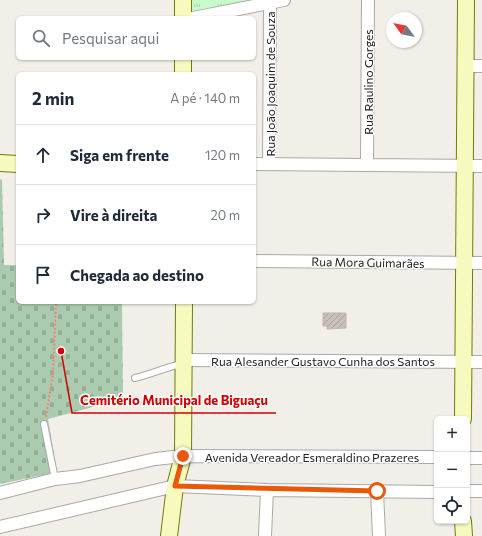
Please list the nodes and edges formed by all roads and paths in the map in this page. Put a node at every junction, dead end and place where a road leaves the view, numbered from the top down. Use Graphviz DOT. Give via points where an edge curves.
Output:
graph roads {
  1 [pos="183,0"];
  2 [pos="284,0"];
  3 [pos="368,0"];
  4 [pos="466,0"];
  5 [pos="270,4"];
  6 [pos="183,16"];
  7 [pos="205,16"];
  8 [pos="183,60"];
  9 [pos="465,66"];
  10 [pos="482,66"];
  11 [pos="183,72"];
  12 [pos="0,163"];
  13 [pos="16,164"];
  14 [pos="256,164"];
  15 [pos="269,164"];
  16 [pos="367,165"];
  17 [pos="464,165"];
  18 [pos="482,166"];
  19 [pos="256,260"];
  20 [pos="464,263"];
  21 [pos="482,263"];
  22 [pos="56,304"];
  23 [pos="184,304"];
  24 [pos="184,362"];
  25 [pos="463,362"];
  26 [pos="482,362"];
  27 [pos="135,378"];
  28 [pos="463,416"];
  29 [pos="44,424"];
  30 [pos="183,456"];
  31 [pos="434,457"];
  32 [pos="470,458"];
  33 [pos="482,458"];
  34 [pos="55,479"];
  35 [pos="175,486"];
  36 [pos="266,490"];
  37 [pos="377,491"];
  38 [pos="470,491"];
  39 [pos="482,491"];
  40 [pos="434,492"];
  41 [pos="0,493"];
  42 [pos="463,524"];
  43 [pos="0,527"];
  44 [pos="169,536"];
  45 [pos="265,536"];
  46 [pos="379,536"];
  47 [pos="464,536"];
  1 -- 6 [label="street"];
  2 -- 5 [label="street"];
  3 -- 16 [label="street, Rua Raulino Gorges"];
  4 -- 9 [label="street"];
  5 -- 7 [label="street"];
  5 -- 15 [label="street, Rua João Joaquim de Souza"];
  8 -- 11 [label="street"];
  9 -- 10 [label="street"];
  9 -- 17 [label="street"];
  12 -- 13 [label="street"];
  14 -- 15 [label="street"];
  15 -- 16 [label="street"];
  16 -- 17 [label="street"];
  17 -- 18 [label="street"];
  17 -- 20 [label="street"];
  19 -- 20 [label="street, Rua Mora Guimarães"];
  20 -- 21 [label="street, Rua Mora Guimarães"];
  20 -- 25 [label="street"];
  22 -- 29 [label="path" via="53,373"];
  23 -- 24 [label="street"];
  24 -- 25 [label="street, Rua Alesander Gustavo Cunha dos Santos"];
  24 -- 27 [label="lane"];
  24 -- 30 [label="street"];
  25 -- 26 [label="street, Rua Alesander Gustavo Cunha dos Santos"];
  25 -- 28 [label="street"];
  29 -- 34 [label="lane"];
  30 -- 31 [label="street, Avenida Vereador Esmeraldino Prazeres"];
  30 -- 34 [label="street, Avenida Vereador Esmeraldino Prazeres" via="165,457"];
  30 -- 35 [label="street"];
  32 -- 33 [label="street"];
  34 -- 41 [label="street, Avenida Vereador Esmeraldino Prazeres"];
  35 -- 36 [label="street"];
  35 -- 43 [label="street"];
  35 -- 44 [label="street"];
  36 -- 37 [label="street"];
  36 -- 45 [label="street"];
  37 -- 40 [label="street"];
  37 -- 46 [label="street"];
  38 -- 39 [label="street"];
  42 -- 47 [label="street"];
}
